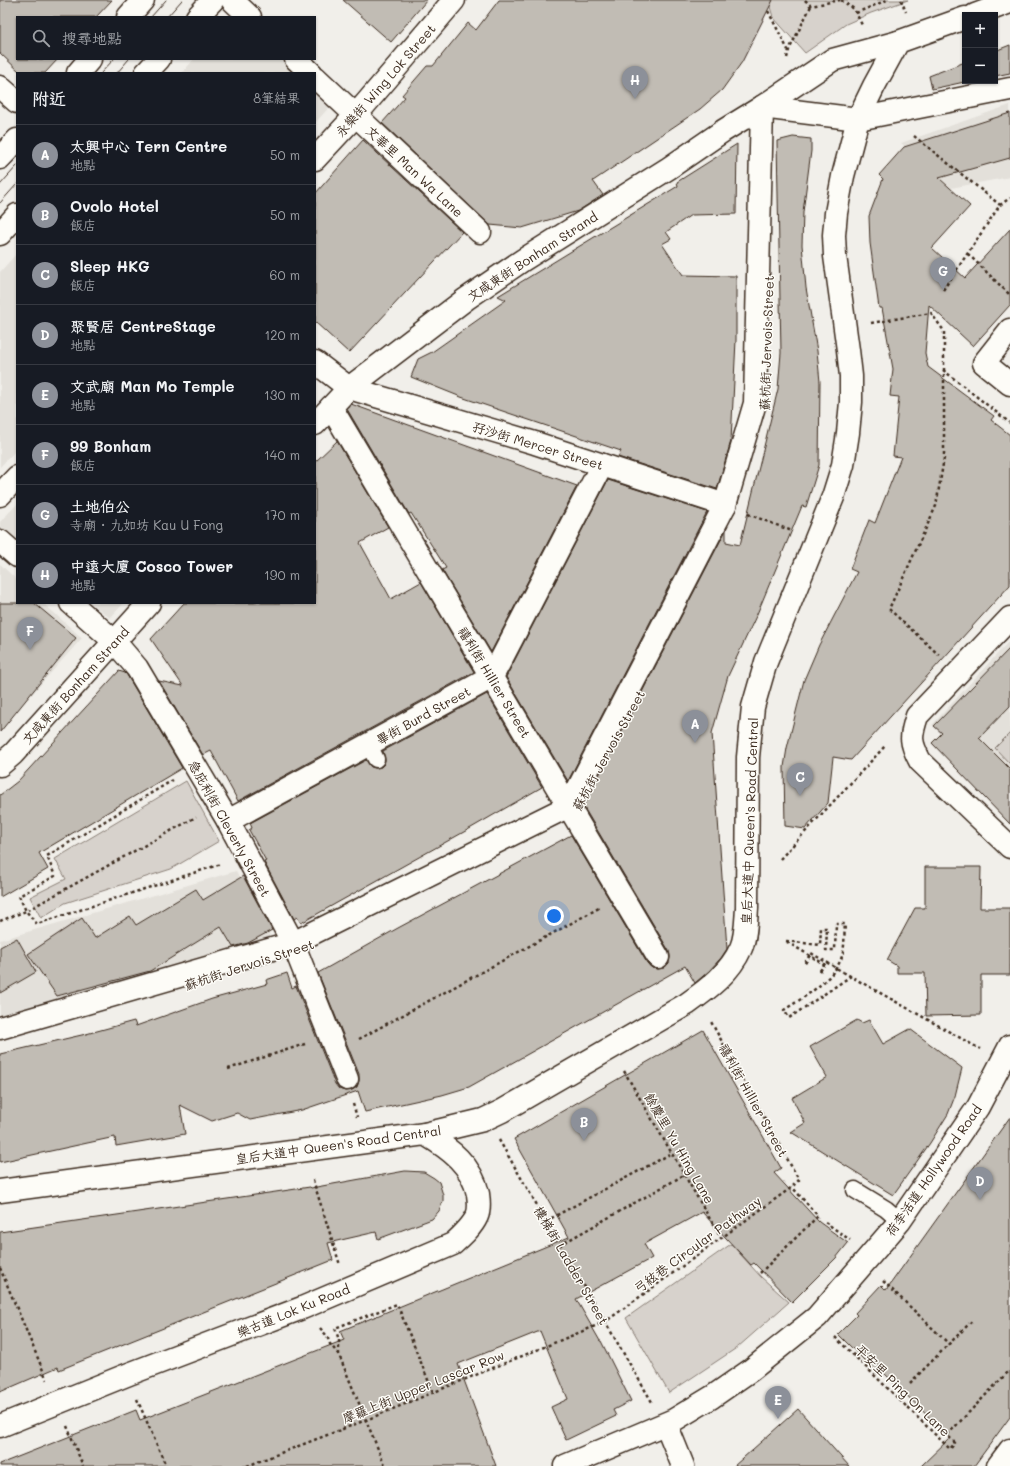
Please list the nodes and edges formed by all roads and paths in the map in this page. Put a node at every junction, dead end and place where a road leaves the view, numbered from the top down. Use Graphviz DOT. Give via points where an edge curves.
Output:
graph roads {
  1 [pos="143,0"];
  2 [pos="213,0"];
  3 [pos="232,0"];
  4 [pos="454,0"];
  5 [pos="805,0"];
  6 [pos="840,0"];
  7 [pos="887,0"];
  8 [pos="901,0"];
  9 [pos="1010,2"];
  10 [pos="811,6"];
  11 [pos="768,11"];
  12 [pos="983,12"];
  13 [pos="856,13"];
  14 [pos="907,14"];
  15 [pos="129,16"];
  16 [pos="198,16"];
  17 [pos="249,16"];
  18 [pos="962,19"];
  19 [pos="864,29"];
  20 [pos="898,42"];
  21 [pos="789,50"];
  22 [pos="89,60"];
  23 [pos="158,60"];
  24 [pos="297,60"];
  25 [pos="786,63"];
  26 [pos="79,72"];
  27 [pos="147,72"];
  28 [pos="310,72"];
  29 [pos="316,78"];
  30 [pos="0,86"];
  31 [pos="1010,89"];
  32 [pos="16,101"];
  33 [pos="762,107"];
  34 [pos="356,115"];
  35 [pos="858,119"];
  36 [pos="913,135"];
  37 [pos="16,141"];
  38 [pos="0,158"];
  39 [pos="316,158"];
  40 [pos="1010,198"];
  41 [pos="1000,205"];
  42 [pos="16,216"];
  43 [pos="480,232"];
  44 [pos="0,234"];
  45 [pos="968,254"];
  46 [pos="943,290"];
  47 [pos="1010,295"];
  48 [pos="870,323"];
  49 [pos="1010,330"];
  50 [pos="316,363"];
  51 [pos="943,370"];
  52 [pos="1010,384"];
  53 [pos="349,388"];
  54 [pos="331,407"];
  55 [pos="316,423"];
  56 [pos="1010,423"];
  57 [pos="602,465"];
  58 [pos="16,478"];
  59 [pos="0,495"];
  60 [pos="735,509"];
  61 [pos="795,533"];
  62 [pos="0,541"];
  63 [pos="16,555"];
  64 [pos="72,604"];
  65 [pos="148,604"];
  66 [pos="1010,618"];
  67 [pos="114,641"];
  68 [pos="941,656"];
  69 [pos="492,677"];
  70 [pos="890,742"];
  71 [pos="0,765"];
  72 [pos="174,780"];
  73 [pos="569,806"];
  74 [pos="223,813"];
  75 [pos="1010,847"];
  76 [pos="780,859"];
  77 [pos="223,863"];
  78 [pos="600,907"];
  79 [pos="26,911"];
  80 [pos="0,920"];
  81 [pos="293,943"];
  82 [pos="810,955"];
  83 [pos="658,957"];
  84 [pos="826,962"];
  85 [pos="836,969"];
  86 [pos="851,976"];
  87 [pos="709,1020"];
  88 [pos="0,1028"];
  89 [pos="333,1044"];
  90 [pos="1010,1046"];
  91 [pos="984,1052"];
  92 [pos="622,1068"];
  93 [pos="228,1069"];
  94 [pos="347,1079"];
  95 [pos="425,1134"];
  96 [pos="499,1140"];
  97 [pos="672,1153"];
  98 [pos="684,1175"];
  99 [pos="313,1180"];
  100 [pos="799,1180"];
  101 [pos="792,1187"];
  102 [pos="855,1190"];
  103 [pos="0,1191"];
  104 [pos="546,1221"];
  105 [pos="900,1221"];
  106 [pos="825,1222"];
  107 [pos="721,1238"];
  108 [pos="855,1244"];
  109 [pos="560,1245"];
  110 [pos="340,1265"];
  111 [pos="0,1268"];
  112 [pos="760,1273"];
  113 [pos="883,1280"];
  114 [pos="972,1321"];
  115 [pos="605,1322"];
  116 [pos="327,1336"];
  117 [pos="834,1336"];
  118 [pos="949,1344"];
  119 [pos="339,1356"];
  120 [pos="1010,1370"];
  121 [pos="48,1382"];
  122 [pos="910,1383"];
  123 [pos="646,1391"];
  124 [pos="433,1392"];
  125 [pos="135,1394"];
  126 [pos="366,1420"];
  127 [pos="65,1422"];
  128 [pos="666,1424"];
  129 [pos="0,1426"];
  130 [pos="1010,1450"];
  131 [pos="84,1466"];
  132 [pos="166,1466"];
  133 [pos="247,1466"];
  134 [pos="385,1466"];
  135 [pos="565,1466"];
  136 [pos="683,1466"];
  137 [pos="998,1466"];
  1 -- 15 [label="street"];
  2 -- 16 [label="street"];
  3 -- 17 [label="street"];
  4 -- 34 [label="street, 永樂街 Wing Lok Street"];
  5 -- 10 [label="path"];
  6 -- 10 [label="path"];
  6 -- 13 [label="path"];
  7 -- 13 [label="path"];
  8 -- 14 [label="path"];
  9 -- 12 [label="street"];
  10 -- 21 [label="path"];
  11 -- 21 [label="path"];
  13 -- 19 [label="path"];
  18 -- 20 [label="street"];
  20 -- 33 [label="street, 文咸東街 Bonham Strand" via="832,60"];
  20 -- 35 [label="street, 皇后大道中 Queen's Road Central"];
  21 -- 25 [label="path"];
  22 -- 26 [label="street"];
  23 -- 27 [label="street"];
  24 -- 28 [label="street"];
  29 -- 34 [label="street, 文華里 Man Wa Lane"];
  30 -- 32 [label="street"];
  31 -- 35 [label="street"];
  33 -- 35 [label="street"];
  33 -- 53 [label="street, 文咸東街 Bonham Strand" via="523,260 466,299"];
  33 -- 60 [label="street, 蘇杭街 Jervois Street" via="755,403"];
  34 -- 39 [label="street, 永樂街 Wing Lok Street"];
  34 -- 43 [label="street, 文華里 Man Wa Lane"];
  35 -- 95 [label="street, 皇后大道中 Queen's Road Central" via="843,176 834,235 836,275 851,376 848,433 843,465 833,497 766,662 753,708 748,757 746,913 741,948 721,977 687,1004 502,1111 483,1120"];
  36 -- 41 [label="path"];
  37 -- 38 [label="street"];
  40 -- 41 [label="path"];
  41 -- 45 [label="path"];
  42 -- 44 [label="street"];
  45 -- 46 [label="path"];
  45 -- 47 [label="path"];
  48 -- 51 [label="path" via="931,313 944,331"];
  49 -- 52 [label="street" via="984,363"];
  50 -- 53 [label="street"];
  51 -- 56 [label="path"];
  51 -- 68 [label="path" via="944,458 936,506 889,609"];
  53 -- 54 [label="street, 文咸東街 Bonham Strand"];
  53 -- 57 [label="street, 孖沙街 Mercer Street"];
  54 -- 55 [label="street, 文咸東街 Bonham Strand"];
  54 -- 69 [label="street, 禧利街 Hillier Street"];
  57 -- 60 [label="street, 孖沙街 Mercer Street"];
  57 -- 69 [label="street"];
  58 -- 59 [label="street"];
  60 -- 61 [label="path"];
  60 -- 73 [label="street, 蘇杭街 Jervois Street"];
  62 -- 63 [label="street"];
  64 -- 67 [label="street, 急庇利街 Cleverly Street"];
  65 -- 67 [label="street, 文咸東街 Bonham Strand"];
  66 -- 75 [label="street" via="917,716 912,731 913,746 920,761"];
  67 -- 71 [label="street, 文咸東街 Bonham Strand" via="13,754"];
  67 -- 74 [label="street, 急庇利街 Cleverly Street" via="137,668"];
  69 -- 73 [label="street, 禧利街 Hillier Street"];
  69 -- 74 [label="street, 畢街 Burd Street" via="372,752"];
  70 -- 76 [label="path"];
  72 -- 79 [label="path" via="47,856 55,876 19,896"];
  73 -- 81 [label="street, 蘇杭街 Jervois Street"];
  73 -- 83 [label="street, 禧利街 Hillier Street"];
  74 -- 79 [label="path"];
  74 -- 81 [label="street, 急庇利街 Cleverly Street"];
  77 -- 79 [label="path" via="37,924"];
  78 -- 89 [label="path"];
  79 -- 80 [label="path"];
  81 -- 88 [label="street, 蘇杭街 Jervois Street"];
  81 -- 89 [label="street, 急庇利街 Cleverly Street"];
  82 -- 84 [label="path, bridge" via="824,964 820,971"];
  82 -- 84 [label="path, bridge" via="805,963 810,954"];
  82 -- 85 [label="path" via="786,941 820,946 821,928 827,928 826,950 835,950 836,924 845,924 843,953"];
  84 -- 85 [label="path, bridge"];
  84 -- 86 [label="path, bridge"];
  85 -- 86 [label="path" via="812,992 784,1010 789,1018"];
  86 -- 91 [label="path"];
  87 -- 100 [label="path, 禧利街 Hillier Street"];
  89 -- 93 [label="path"];
  89 -- 94 [label="street, 急庇利街 Cleverly Street"];
  90 -- 105 [label="street, 荷李活道 Hollywood Road" via="978,1107"];
  92 -- 97 [label="path, 餘慶里 Yu Hing Lane"];
  95 -- 103 [label="street, 皇后大道中 Queen's Road Central"];
  95 -- 129 [label="street, 樂古道 Lok Ku Road" via="446,1146 468,1167 477,1188 477,1215 467,1231 453,1244 302,1308"];
  96 -- 104 [label="path, 樓梯街 Ladder Street"];
  97 -- 98 [label="path, 餘慶里 Yu Hing Lane"];
  97 -- 104 [label="path"];
  98 -- 107 [label="path, 餘慶里 Yu Hing Lane"];
  98 -- 109 [label="path"];
  99 -- 110 [label="path"];
  100 -- 101 [label="path, 弓絃巷 Circular Pathway"];
  101 -- 107 [label="path, 弓絃巷 Circular Pathway"];
  101 -- 112 [label="path" via="818,1216"];
  102 -- 105 [label="lane"];
  104 -- 109 [label="path, 樓梯街 Ladder Street"];
  105 -- 128 [label="street, 荷李活道 Hollywood Road" via="817,1317 751,1370"];
  106 -- 108 [label="path"];
  107 -- 115 [label="path, 弓絃巷 Circular Pathway"];
  109 -- 115 [label="path, 樓梯街 Ladder Street"];
  111 -- 121 [label="path"];
  113 -- 118 [label="path"];
  114 -- 118 [label="path"];
  115 -- 123 [label="path, 樓梯街 Ladder Street"];
  115 -- 124 [label="path, 摩羅上街 Upper Lascar Row"];
  116 -- 119 [label="path"];
  117 -- 120 [label="path, 平安里 Ping On Lane" via="950,1449 955,1443 947,1435"];
  118 -- 122 [label="path"];
  119 -- 124 [label="path" via="339,1340 335,1328 397,1304"];
  119 -- 126 [label="path"];
  124 -- 126 [label="path, 摩羅上街 Upper Lascar Row"];
  125 -- 132 [label="path"];
  126 -- 133 [label="path, 摩羅上街 Upper Lascar Row"];
  126 -- 134 [label="path"];
  127 -- 131 [label="path"];
  128 -- 135 [label="street, 荷李活道 Hollywood Road"];
  128 -- 136 [label="street"];
  130 -- 137 [label="street"];
}
